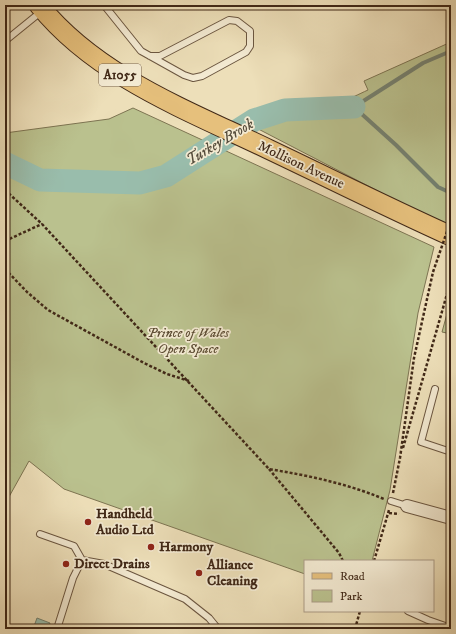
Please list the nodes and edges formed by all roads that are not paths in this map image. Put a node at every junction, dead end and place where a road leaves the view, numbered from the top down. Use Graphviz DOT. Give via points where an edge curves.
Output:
graph roads {
  1 [pos="104,5"];
  2 [pos="41,8"];
  3 [pos="5,41"];
  4 [pos="150,56"];
  5 [pos="451,236"];
  6 [pos="435,389"];
  7 [pos="451,452"];
  8 [pos="391,502"];
  9 [pos="407,506"];
  10 [pos="451,518"];
  11 [pos="40,534"];
  12 [pos="82,560"];
  13 [pos="410,612"];
  14 [pos="451,628"];
  15 [pos="57,629"];
  16 [pos="218,629"];
  1 -- 4 [label="lane" via="135,45"];
  2 -- 3 [label="lane"];
  2 -- 5 [label="main road, Mollison Avenue / A1055" via="82,48 111,70 215,124"];
  4 -- 4 [label="lane" via="160,56 229,20 237,21 250,32 250,46 246,52 202,76 193,78 184,75"];
  6 -- 7 [label="lane" via="421,442"];
  8 -- 9 [label="lane"];
  9 -- 10 [label="street"];
  11 -- 12 [label="lane" via="74,546"];
  12 -- 15 [label="lane" via="73,578"];
  12 -- 16 [label="lane" via="104,564 185,599 209,618"];
  13 -- 14 [label="lane"];
}
